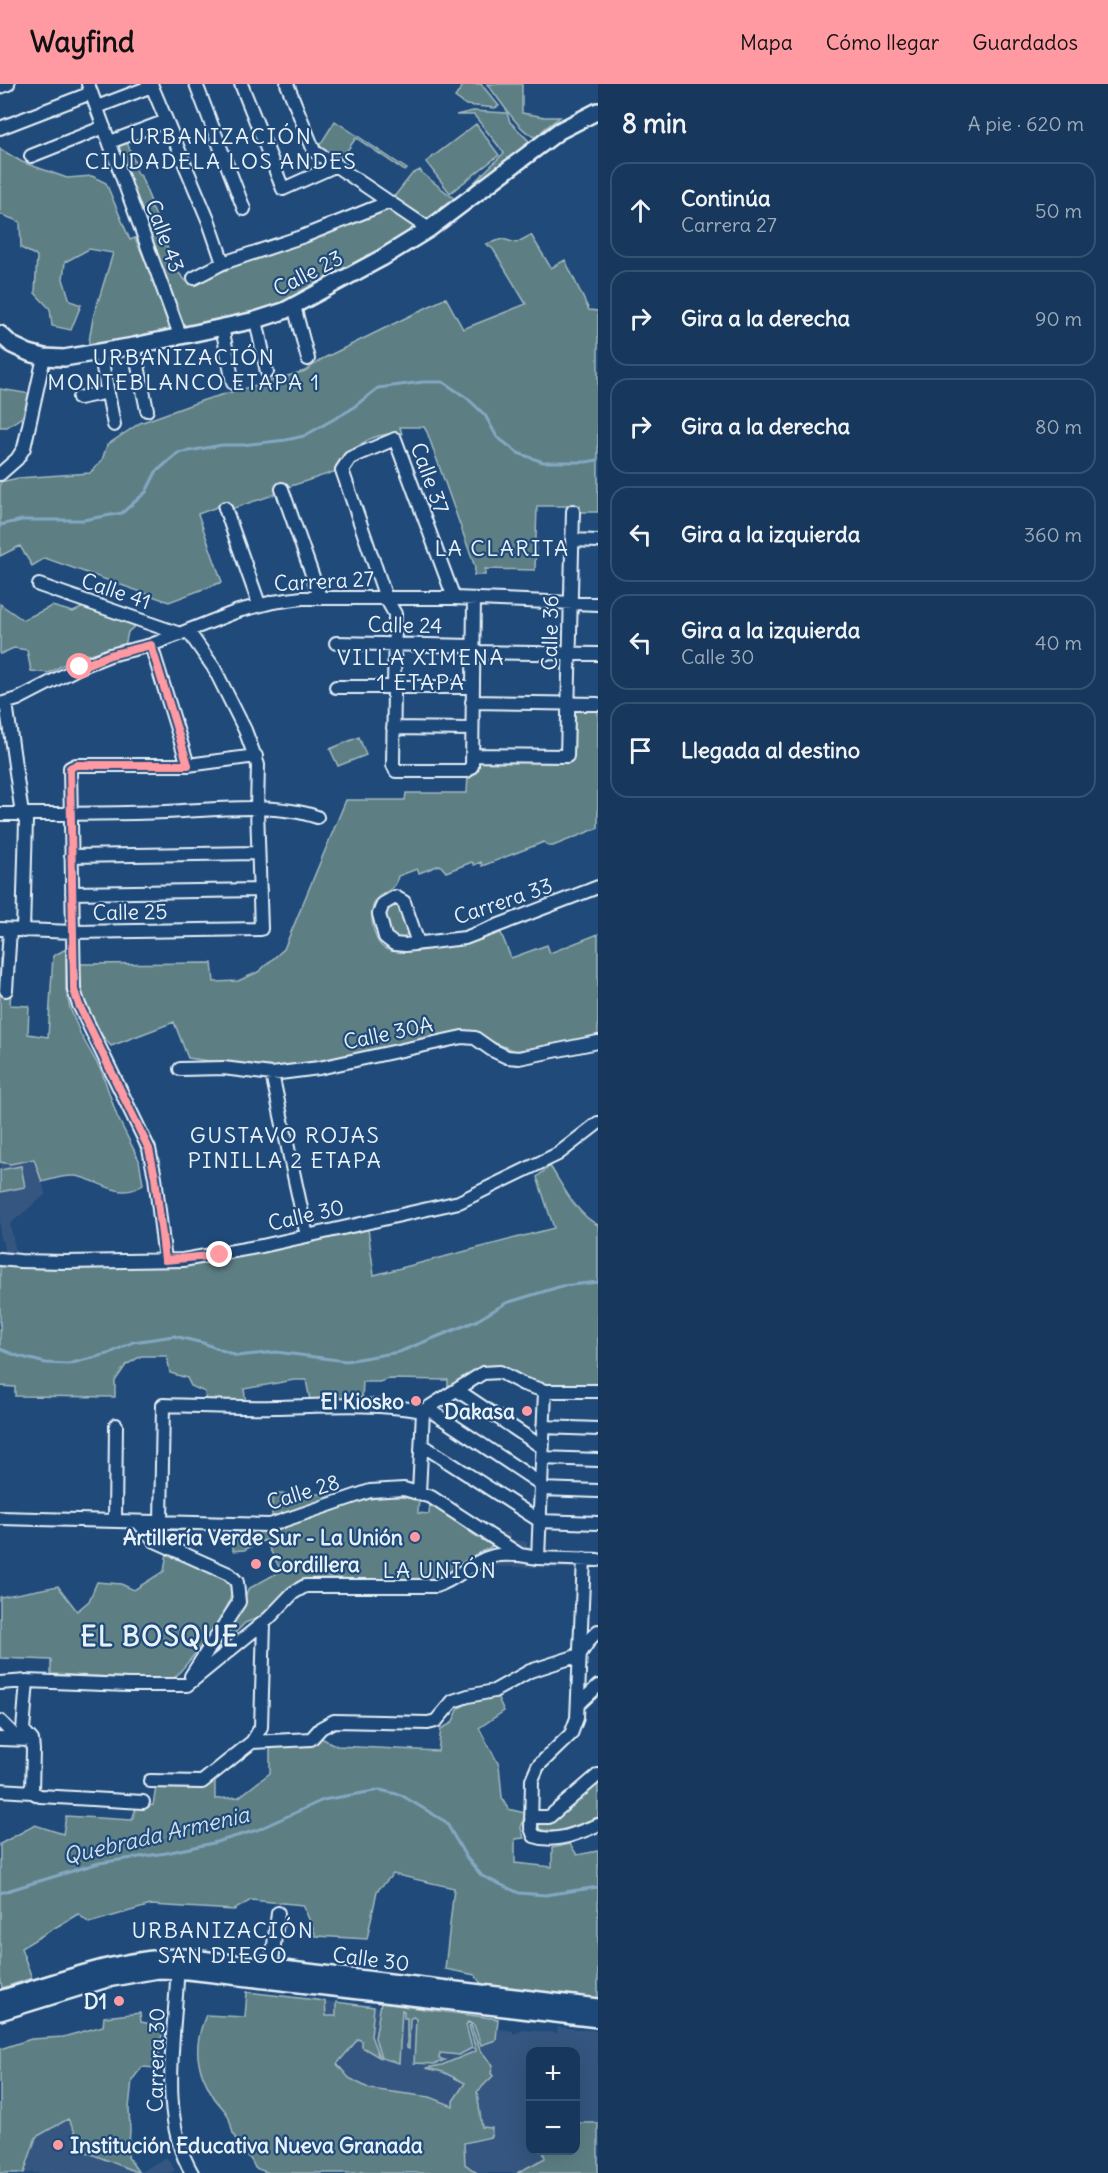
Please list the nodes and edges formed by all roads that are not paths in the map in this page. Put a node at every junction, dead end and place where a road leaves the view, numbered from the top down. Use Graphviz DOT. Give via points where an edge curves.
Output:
graph roads {
  1 [pos="8,84"];
  2 [pos="196,84"];
  3 [pos="241,84"];
  4 [pos="287,84"];
  5 [pos="152,85"];
  6 [pos="0,87"];
  7 [pos="89,89"];
  8 [pos="97,107"];
  9 [pos="598,111"];
  10 [pos="166,121"];
  11 [pos="0,128"];
  12 [pos="104,128"];
  13 [pos="110,142"];
  14 [pos="31,156"];
  15 [pos="337,165"];
  16 [pos="389,202"];
  17 [pos="244,209"];
  18 [pos="429,229"];
  19 [pos="223,263"];
  20 [pos="194,278"];
  21 [pos="294,306"];
  22 [pos="256,320"];
  23 [pos="222,327"];
  24 [pos="0,334"];
  25 [pos="180,335"];
  26 [pos="134,346"];
  27 [pos="100,352"];
  28 [pos="44,357"];
  29 [pos="308,359"];
  30 [pos="267,372"];
  31 [pos="233,383"];
  32 [pos="108,392"];
  33 [pos="79,398"];
  34 [pos="147,410"];
  35 [pos="114,425"];
  36 [pos="0,474"];
  37 [pos="282,489"];
  38 [pos="225,508"];
  39 [pos="573,512"];
  40 [pos="572,540"];
  41 [pos="598,541"];
  42 [pos="39,585"];
  43 [pos="320,597"];
  44 [pos="386,598"];
  45 [pos="454,598"];
  46 [pos="474,599"];
  47 [pos="570,603"];
  48 [pos="258,604"];
  49 [pos="598,604"];
  50 [pos="184,632"];
  51 [pos="336,644"];
  52 [pos="151,645"];
  53 [pos="393,645"];
  54 [pos="473,649"];
  55 [pos="569,654"];
  56 [pos="598,654"];
  57 [pos="336,687"];
  58 [pos="393,687"];
  59 [pos="472,687"];
  60 [pos="472,702"];
  61 [pos="3,704"];
  62 [pos="568,704"];
  63 [pos="598,704"];
  64 [pos="393,728"];
  65 [pos="471,729"];
  66 [pos="6,753"];
  67 [pos="256,756"];
  68 [pos="472,760"];
  69 [pos="188,765"];
  70 [pos="257,809"];
  71 [pos="22,813"];
  72 [pos="0,814"];
  73 [pos="70,814"];
  74 [pos="317,818"];
  75 [pos="258,853"];
  76 [pos="71,856"];
  77 [pos="598,887"];
  78 [pos="260,890"];
  79 [pos="72,893"];
  80 [pos="5,930"];
  81 [pos="23,931"];
  82 [pos="73,932"];
  83 [pos="418,943"];
  84 [pos="6,990"];
  85 [pos="598,1042"];
  86 [pos="180,1069"];
  87 [pos="272,1074"];
  88 [pos="598,1123"];
  89 [pos="307,1236"];
  90 [pos="0,1259"];
  91 [pos="165,1260"];
  92 [pos="457,1390"];
  93 [pos="545,1391"];
  94 [pos="598,1391"];
  95 [pos="425,1410"];
  96 [pos="116,1425"];
  97 [pos="543,1427"];
  98 [pos="598,1429"];
  99 [pos="422,1445"];
  100 [pos="542,1453"];
  101 [pos="598,1460"];
  102 [pos="541,1487"];
  103 [pos="598,1491"];
  104 [pos="419,1493"];
  105 [pos="0,1518"];
  106 [pos="115,1521"];
  107 [pos="540,1521"];
  108 [pos="138,1522"];
  109 [pos="161,1522"];
  110 [pos="598,1523"];
  111 [pos="500,1544"];
  112 [pos="520,1555"];
  113 [pos="494,1556"];
  114 [pos="538,1558"];
  115 [pos="584,1559"];
  116 [pos="598,1560"];
  117 [pos="264,1623"];
  118 [pos="598,1631"];
  119 [pos="580,1655"];
  120 [pos="27,1681"];
  121 [pos="0,1683"];
  122 [pos="187,1685"];
  123 [pos="598,1686"];
  124 [pos="579,1704"];
  125 [pos="0,1721"];
  126 [pos="0,1739"];
  127 [pos="18,1739"];
  128 [pos="32,1740"];
  129 [pos="252,1742"];
  130 [pos="598,1775"];
  131 [pos="150,1780"];
  132 [pos="0,1790"];
  133 [pos="32,1792"];
  134 [pos="143,1802"];
  135 [pos="531,1817"];
  136 [pos="598,1825"];
  137 [pos="278,1913"];
  138 [pos="271,1969"];
  139 [pos="178,1974"];
  140 [pos="0,2000"];
  141 [pos="598,2007"];
  142 [pos="0,2012"];
  143 [pos="598,2019"];
  144 [pos="188,2172"];
  1 -- 6 [label="street"];
  2 -- 17 [label="street"];
  3 -- 15 [label="street" via="283,189"];
  4 -- 15 [label="street" via="311,147"];
  5 -- 8 [label="street"];
  5 -- 10 [label="street"];
  7 -- 8 [label="street, Calle 43"];
  7 -- 11 [label="street"];
  8 -- 12 [label="street, Calle 43"];
  9 -- 18 [label="main road, Calle 23" via="559,131"];
  10 -- 13 [label="street"];
  10 -- 19 [label="street"];
  12 -- 13 [label="street, Calle 43"];
  12 -- 14 [label="street"];
  13 -- 25 [label="street, Calle 43"];
  15 -- 16 [label="street"];
  16 -- 18 [label="street"];
  16 -- 19 [label="street"];
  18 -- 21 [label="main road, Calle 23"];
  19 -- 20 [label="street"];
  21 -- 22 [label="main road, Calle 23"];
  21 -- 29 [label="street"];
  22 -- 23 [label="main road, Calle 23"];
  22 -- 30 [label="street"];
  23 -- 25 [label="main road, Calle 23"];
  23 -- 31 [label="street"];
  24 -- 28 [label="main road, Calle 23" via="12,345"];
  25 -- 26 [label="main road, Calle 23"];
  26 -- 27 [label="main road, Calle 23"];
  26 -- 34 [label="street"];
  27 -- 28 [label="main road, Calle 23"];
  27 -- 32 [label="street"];
  28 -- 36 [label="street" via="24,448"];
  32 -- 33 [label="street"];
  32 -- 35 [label="street"];
  37 -- 43 [label="street"];
  38 -- 48 [label="street"];
  39 -- 40 [label="street, Calle 36"];
  40 -- 41 [label="street"];
  40 -- 47 [label="street, Calle 36"];
  42 -- 50 [label="street, Calle 41"];
  43 -- 44 [label="street, Carrera 27"];
  43 -- 48 [label="street, Carrera 27"];
  44 -- 45 [label="street, Carrera 27"];
  44 -- 45 [label="street, Calle 37" via="342,470 350,458 395,439"];
  44 -- 53 [label="street" via="395,614"];
  45 -- 46 [label="street, Carrera 27"];
  46 -- 47 [label="street, Carrera 27"];
  46 -- 54 [label="street"];
  47 -- 49 [label="street, Carrera 27"];
  47 -- 55 [label="street, Calle 36"];
  48 -- 50 [label="street, Carrera 27"];
  50 -- 52 [label="street, Carrera 27"];
  50 -- 67 [label="street" via="214,668"];
  51 -- 53 [label="street, Calle 24"];
  52 -- 61 [label="street, Carrera 27" via="110,655"];
  52 -- 69 [label="street"];
  53 -- 54 [label="street, Calle 24"];
  53 -- 58 [label="street"];
  54 -- 55 [label="street, Calle 24"];
  54 -- 59 [label="street"];
  55 -- 56 [label="street, Calle 24"];
  55 -- 62 [label="street, Calle 36"];
  57 -- 58 [label="street"];
  58 -- 59 [label="street"];
  58 -- 64 [label="street"];
  59 -- 60 [label="street"];
  60 -- 62 [label="street"];
  60 -- 65 [label="street"];
  61 -- 66 [label="street"];
  62 -- 63 [label="street"];
  62 -- 68 [label="street, Calle 36" via="567,756"];
  64 -- 65 [label="street"];
  64 -- 68 [label="street" via="396,771 467,771"];
  65 -- 68 [label="street"];
  66 -- 71 [label="street"];
  67 -- 69 [label="street"];
  67 -- 70 [label="street"];
  69 -- 73 [label="street" via="76,765 70,768"];
  70 -- 73 [label="street"];
  70 -- 74 [label="street" via="298,812"];
  70 -- 75 [label="street"];
  71 -- 72 [label="street"];
  71 -- 73 [label="street"];
  71 -- 81 [label="street" via="26,821"];
  73 -- 76 [label="street"];
  75 -- 76 [label="street"];
  75 -- 78 [label="street"];
  76 -- 79 [label="street"];
  77 -- 83 [label="street, Carrera 33" via="465,938"];
  78 -- 79 [label="street"];
  78 -- 82 [label="street, Calle 25" via="261,930"];
  79 -- 82 [label="street"];
  80 -- 81 [label="street, Calle 25"];
  80 -- 84 [label="street"];
  81 -- 82 [label="street, Calle 25"];
  82 -- 91 [label="street" via="74,990 149,1149"];
  83 -- 83 [label="street, Carrera 33" via="404,902 395,897 383,904 379,914 385,937 394,944"];
  85 -- 87 [label="street, Calle 30A" via="519,1058 499,1053 475,1038 462,1037 319,1068"];
  86 -- 87 [label="street, Calle 30A" via="223,1068"];
  87 -- 89 [label="street"];
  88 -- 89 [label="street, Calle 30" via="558,1154 459,1202"];
  89 -- 91 [label="street, Calle 30" via="220,1255"];
  90 -- 91 [label="street, Calle 30"];
  92 -- 93 [label="street" via="483,1373 500,1372"];
  92 -- 95 [label="street"];
  92 -- 100 [label="street"];
  93 -- 94 [label="street"];
  93 -- 97 [label="street"];
  95 -- 99 [label="street"];
  95 -- 102 [label="street"];
  95 -- 109 [label="street" via="163,1405"];
  96 -- 106 [label="street"];
  97 -- 98 [label="street"];
  97 -- 100 [label="street"];
  99 -- 104 [label="street"];
  99 -- 107 [label="street"];
  100 -- 101 [label="street"];
  100 -- 102 [label="street"];
  102 -- 103 [label="street"];
  102 -- 107 [label="street"];
  104 -- 109 [label="street, Calle 28" via="404,1489 370,1491 270,1525"];
  104 -- 111 [label="street, Calle 28" via="431,1497"];
  105 -- 106 [label="street, Calle 28"];
  106 -- 108 [label="street, Calle 28"];
  107 -- 110 [label="street"];
  107 -- 114 [label="street"];
  108 -- 109 [label="street, Calle 28"];
  108 -- 122 [label="street" via="155,1541 229,1574 237,1582 239,1602"];
  111 -- 112 [label="street, Calle 28"];
  111 -- 113 [label="street"];
  112 -- 113 [label="street"];
  112 -- 114 [label="street, Calle 28"];
  113 -- 117 [label="street" via="436,1586 305,1586 292,1593"];
  114 -- 115 [label="street, Calle 28"];
  115 -- 116 [label="street, Calle 28"];
  115 -- 119 [label="street"];
  117 -- 122 [label="street"];
  117 -- 129 [label="street" via="261,1727"];
  118 -- 119 [label="street"];
  119 -- 124 [label="street"];
  119 -- 129 [label="street" via="530,1671 494,1691 453,1701 436,1721 334,1721 310,1739"];
  120 -- 121 [label="street"];
  120 -- 122 [label="street"];
  120 -- 128 [label="street" via="23,1730"];
  123 -- 124 [label="street"];
  124 -- 135 [label="street" via="571,1734 538,1766 532,1780"];
  125 -- 127 [label="street"];
  126 -- 127 [label="street"];
  127 -- 128 [label="street"];
  128 -- 133 [label="street"];
  129 -- 131 [label="street" via="202,1782"];
  130 -- 135 [label="street" via="549,1817"];
  132 -- 133 [label="street"];
  133 -- 134 [label="street" via="40,1796"];
  135 -- 136 [label="street" via="534,1836 545,1840"];
  137 -- 138 [label="street"];
  138 -- 140 [label="main road, Calle 30" via="155,1957 117,1963"];
  138 -- 141 [label="main road, Calle 30"];
  139 -- 142 [label="main road, Calle 30" via="157,1970 107,1979"];
  139 -- 143 [label="main road, Calle 30"];
  139 -- 144 [label="street, Carrera 30" via="170,2104"];
}
